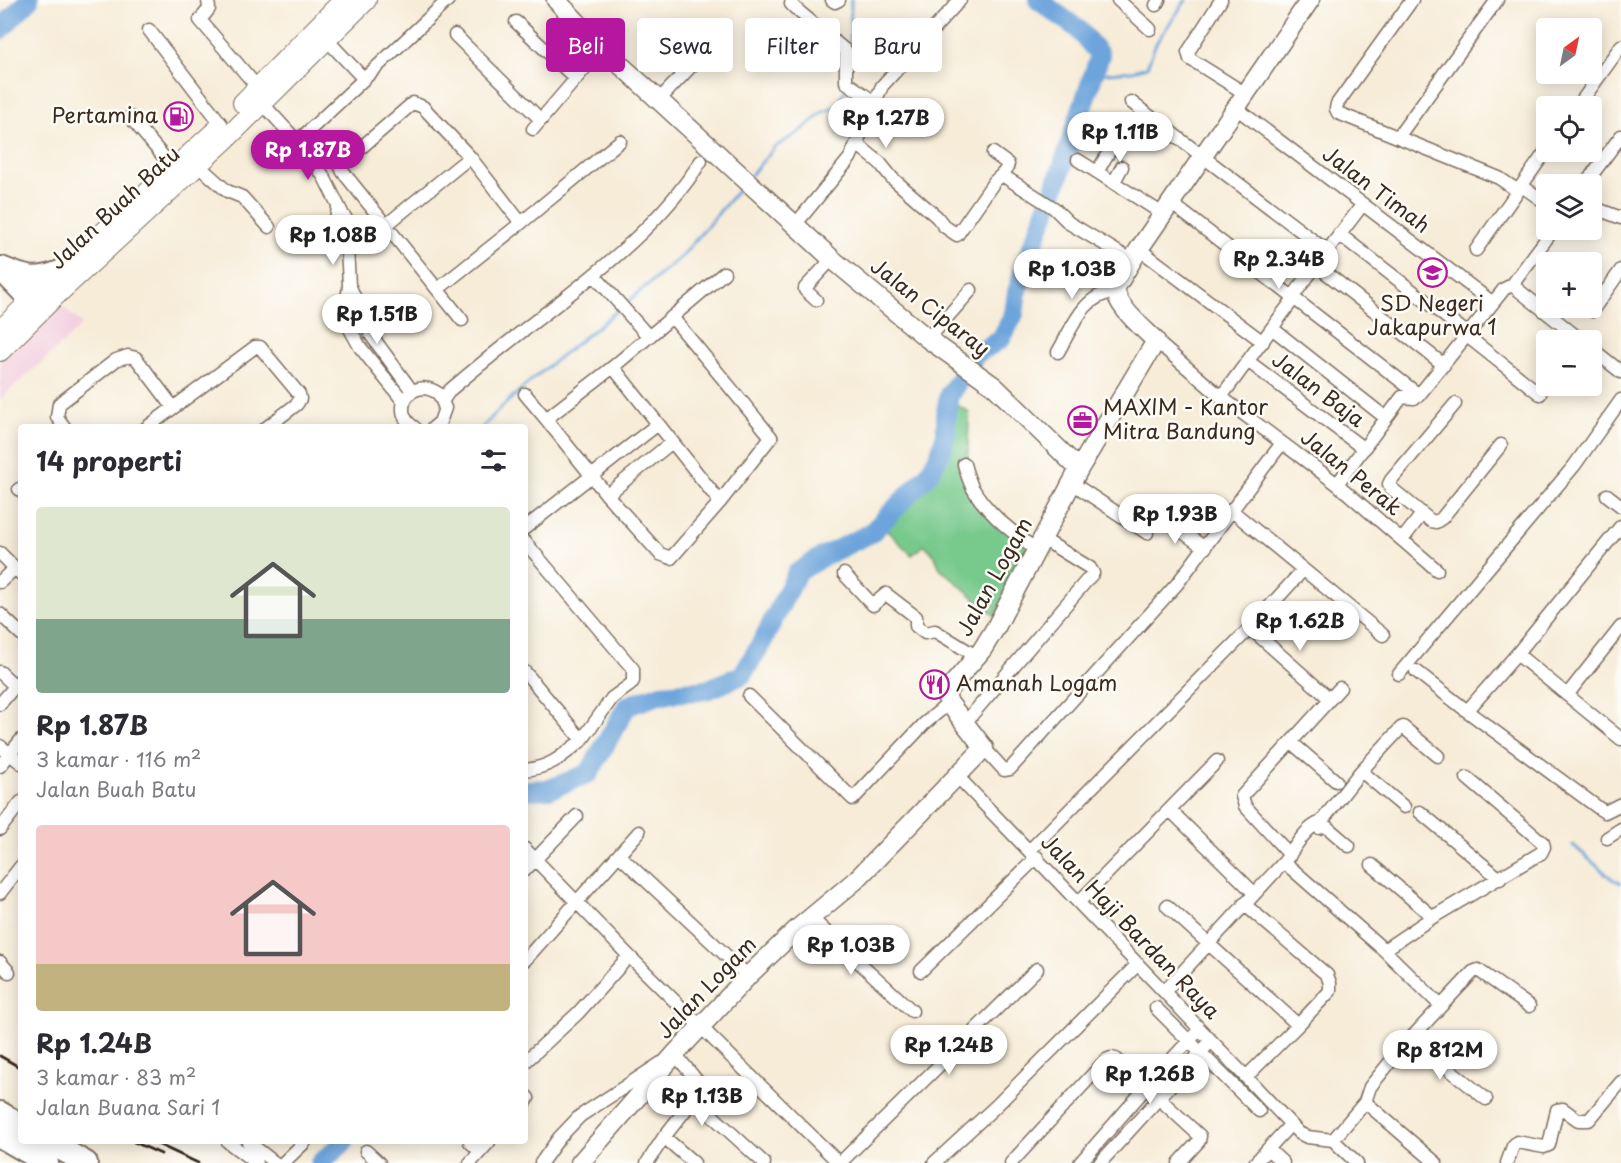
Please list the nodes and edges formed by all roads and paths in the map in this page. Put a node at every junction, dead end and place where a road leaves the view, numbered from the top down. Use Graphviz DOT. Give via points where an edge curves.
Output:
graph roads {
  1 [pos="208,0"];
  2 [pos="344,0"];
  3 [pos="366,0"];
  4 [pos="448,0"];
  5 [pos="792,0"];
  6 [pos="832,0"];
  7 [pos="840,0"];
  8 [pos="960,0"];
  9 [pos="1221,0"];
  10 [pos="1310,0"];
  11 [pos="1412,0"];
  12 [pos="1497,0"];
  13 [pos="560,1"];
  14 [pos="1126,3"];
  15 [pos="575,18"];
  16 [pos="516,22"];
  17 [pos="1150,29"];
  18 [pos="149,30"];
  19 [pos="455,35"];
  20 [pos="327,40"];
  21 [pos="1621,46"];
  22 [pos="625,69"];
  23 [pos="582,72"];
  24 [pos="686,72"];
  25 [pos="364,79"];
  26 [pos="576,79"];
  27 [pos="260,95"];
  28 [pos="1585,96"];
  29 [pos="659,100"];
  30 [pos="1241,101"];
  31 [pos="874,102"];
  32 [pos="1131,102"];
  33 [pos="130,117"];
  34 [pos="222,125"];
  35 [pos="1398,136"];
  36 [pos="1621,136"];
  37 [pos="1117,138"];
  38 [pos="298,141"];
  39 [pos="620,141"];
  40 [pos="857,144"];
  41 [pos="993,153"];
  42 [pos="706,155"];
  43 [pos="1202,156"];
  44 [pos="470,157"];
  45 [pos="193,160"];
  46 [pos="1078,160"];
  47 [pos="1538,162"];
  48 [pos="1122,167"];
  49 [pos="173,168"];
  50 [pos="1097,172"];
  51 [pos="1592,174"];
  52 [pos="1002,175"];
  53 [pos="1114,182"];
  54 [pos="1520,188"];
  55 [pos="1536,197"];
  56 [pos="1363,204"];
  57 [pos="1167,208"];
  58 [pos="1602,211"];
  59 [pos="1621,218"];
  60 [pos="521,224"];
  61 [pos="387,225"];
  62 [pos="795,225"];
  63 [pos="269,227"];
  64 [pos="1339,234"];
  65 [pos="345,238"];
  66 [pos="1546,240"];
  67 [pos="1476,250"];
  68 [pos="1327,251"];
  69 [pos="1135,255"];
  70 [pos="832,259"];
  71 [pos="1316,265"];
  72 [pos="1621,270"];
  73 [pos="60,272"];
  74 [pos="724,273"];
  75 [pos="0,274"];
  76 [pos="594,275"];
  77 [pos="1512,285"];
  78 [pos="349,286"];
  79 [pos="438,289"];
  80 [pos="970,290"];
  81 [pos="1115,293"];
  82 [pos="1293,296"];
  83 [pos="1602,297"];
  84 [pos="816,300"];
  85 [pos="1493,303"];
  86 [pos="31,310"];
  87 [pos="672,317"];
  88 [pos="462,320"];
  89 [pos="1273,329"];
  90 [pos="1568,330"];
  91 [pos="0,331"];
  92 [pos="1468,335"];
  93 [pos="649,337"];
  94 [pos="928,339"];
  95 [pos="1155,341"];
  96 [pos="1263,342"];
  97 [pos="0,351"];
  98 [pos="1058,352"];
  99 [pos="1602,357"];
  100 [pos="1249,362"];
  101 [pos="1444,365"];
  102 [pos="614,367"];
  103 [pos="1621,372"];
  104 [pos="412,391"];
  105 [pos="1536,391"];
  106 [pos="1410,393"];
  107 [pos="525,394"];
  108 [pos="444,395"];
  109 [pos="1221,397"];
  110 [pos="1621,400"];
  111 [pos="404,402"];
  112 [pos="1455,404"];
  113 [pos="173,407"];
  114 [pos="1386,418"];
  115 [pos="546,419"];
  116 [pos="160,423"];
  117 [pos="62,424"];
  118 [pos="271,424"];
  119 [pos="407,424"];
  120 [pos="440,424"];
  121 [pos="658,424"];
  122 [pos="672,442"];
  123 [pos="1282,443"];
  124 [pos="1501,445"];
  125 [pos="1364,449"];
  126 [pos="964,464"];
  127 [pos="592,475"];
  128 [pos="1076,476"];
  129 [pos="1337,484"];
  130 [pos="607,495"];
  131 [pos="1607,495"];
  132 [pos="720,502"];
  133 [pos="1621,506"];
  134 [pos="1231,510"];
  135 [pos="1422,514"];
  136 [pos="1163,518"];
  137 [pos="528,526"];
  138 [pos="1621,526"];
  139 [pos="1147,533"];
  140 [pos="1402,540"];
  141 [pos="528,544"];
  142 [pos="1040,545"];
  143 [pos="1205,548"];
  144 [pos="0,553"];
  145 [pos="1303,570"];
  146 [pos="1437,570"];
  147 [pos="18,571"];
  148 [pos="844,574"];
  149 [pos="0,582"];
  150 [pos="0,614"];
  151 [pos="1621,627"];
  152 [pos="1250,628"];
  153 [pos="18,631"];
  154 [pos="1383,635"];
  155 [pos="1517,654"];
  156 [pos="976,656"];
  157 [pos="1416,671"];
  158 [pos="0,672"];
  159 [pos="1399,674"];
  160 [pos="528,676"];
  161 [pos="18,683"];
  162 [pos="1340,688"];
  163 [pos="1567,695"];
  164 [pos="749,696"];
  165 [pos="1330,699"];
  166 [pos="949,703"];
  167 [pos="0,704"];
  168 [pos="1467,711"];
  169 [pos="964,724"];
  170 [pos="1618,733"];
  171 [pos="582,740"];
  172 [pos="18,742"];
  173 [pos="1291,742"];
  174 [pos="984,748"];
  175 [pos="5,750"];
  176 [pos="1438,756"];
  177 [pos="18,761"];
  178 [pos="1217,761"];
  179 [pos="0,766"];
  180 [pos="528,769"];
  181 [pos="1361,771"];
  182 [pos="957,776"];
  183 [pos="1467,778"];
  184 [pos="1336,781"];
  185 [pos="18,806"];
  186 [pos="1404,807"];
  187 [pos="1620,808"];
  188 [pos="1170,810"];
  189 [pos="1420,812"];
  190 [pos="577,816"];
  191 [pos="1321,822"];
  192 [pos="0,829"];
  193 [pos="1621,829"];
  194 [pos="639,832"];
  195 [pos="1607,838"];
  196 [pos="1349,846"];
  197 [pos="528,852"];
  198 [pos="1033,854"];
  199 [pos="619,855"];
  200 [pos="535,859"];
  201 [pos="1287,859"];
  202 [pos="1372,865"];
  203 [pos="528,867"];
  204 [pos="18,869"];
  205 [pos="1500,879"];
  206 [pos="2,885"];
  207 [pos="1254,892"];
  208 [pos="578,902"];
  209 [pos="1080,902"];
  210 [pos="1244,903"];
  211 [pos="1167,906"];
  212 [pos="1432,917"];
  213 [pos="811,918"];
  214 [pos="1208,942"];
  215 [pos="1384,951"];
  216 [pos="629,956"];
  217 [pos="528,957"];
  218 [pos="0,962"];
  219 [pos="1138,964"];
  220 [pos="1037,969"];
  221 [pos="921,971"];
  222 [pos="9,972"];
  223 [pos="748,976"];
  224 [pos="1165,991"];
  225 [pos="1441,1006"];
  226 [pos="1528,1006"];
  227 [pos="1156,1008"];
  228 [pos="912,1011"];
  229 [pos="1298,1025"];
  230 [pos="700,1026"];
  231 [pos="1200,1029"];
  232 [pos="1412,1039"];
  233 [pos="1189,1040"];
  234 [pos="1211,1041"];
  235 [pos="1201,1052"];
  236 [pos="673,1056"];
  237 [pos="528,1059"];
  238 [pos="1157,1075"];
  239 [pos="1246,1077"];
  240 [pos="1621,1082"];
  241 [pos="1170,1085"];
  242 [pos="1146,1087"];
  243 [pos="1159,1098"];
  244 [pos="1486,1099"];
  245 [pos="694,1100"];
  246 [pos="1365,1102"];
  247 [pos="1259,1110"];
  248 [pos="0,1113"];
  249 [pos="18,1123"];
  250 [pos="1290,1125"];
  251 [pos="0,1136"];
  252 [pos="664,1137"];
  253 [pos="1333,1140"];
  254 [pos="53,1144"];
  255 [pos="231,1144"];
  256 [pos="251,1144"];
  257 [pos="303,1144"];
  258 [pos="484,1146"];
  259 [pos="1268,1149"];
  260 [pos="366,1151"];
  261 [pos="756,1160"];
  262 [pos="47,1163"];
  263 [pos="86,1163"];
  264 [pos="256,1163"];
  265 [pos="275,1163"];
  266 [pos="283,1163"];
  267 [pos="379,1163"];
  268 [pos="470,1163"];
  269 [pos="541,1163"];
  270 [pos="580,1163"];
  271 [pos="647,1163"];
  272 [pos="694,1163"];
  273 [pos="840,1163"];
  274 [pos="934,1163"];
  275 [pos="1011,1163"];
  276 [pos="1080,1163"];
  277 [pos="1100,1163"];
  278 [pos="1179,1163"];
  279 [pos="1255,1163"];
  280 [pos="1283,1163"];
  281 [pos="1358,1163"];
  282 [pos="1436,1163"];
  283 [pos="1507,1163"];
  1 -- 27 [label="street" via="208,11 200,20"];
  2 -- 27 [label="main road, Jalan Buah Batu"];
  3 -- 20 [label="main road, Jalan Buah Batu"];
  4 -- 25 [label="street"];
  5 -- 31 [label="street" via="796,9 846,51 848,84"];
  6 -- 7 [label="street"];
  8 -- 31 [label="street" via="882,86"];
  9 -- 30 [label="street, Jalan Timah" via="1187,56"];
  10 -- 30 [label="street"];
  11 -- 35 [label="street" via="1336,109"];
  12 -- 35 [label="street"];
  13 -- 15 [label="street"];
  14 -- 17 [label="street"];
  16 -- 26 [label="street"];
  18 -- 34 [label="street"];
  19 -- 26 [label="street" via="537,124"];
  20 -- 25 [label="street"];
  20 -- 27 [label="main road, Jalan Buah Batu"];
  21 -- 28 [label="street"];
  22 -- 29 [label="street"];
  23 -- 26 [label="street"];
  24 -- 29 [label="street"];
  25 -- 38 [label="street"];
  27 -- 34 [label="main road, Jalan Buah Batu"];
  27 -- 38 [label="street"];
  27 -- 45 [label="main road, Jalan Buah Batu"];
  29 -- 42 [label="street"];
  30 -- 43 [label="street"];
  30 -- 56 [label="street, Jalan Timah"];
  31 -- 40 [label="street"];
  32 -- 43 [label="street"];
  33 -- 49 [label="street"];
  34 -- 45 [label="main road, Jalan Buah Batu"];
  35 -- 54 [label="street"];
  36 -- 51 [label="street"];
  37 -- 50 [label="street"];
  38 -- 65 [label="street" via="324,177"];
  39 -- 60 [label="street"];
  40 -- 52 [label="street" via="957,235"];
  40 -- 62 [label="street"];
  41 -- 52 [label="street" via="1008,164"];
  42 -- 62 [label="street, Jalan Ciparay" via="748,181"];
  42 -- 76 [label="street" via="661,214"];
  43 -- 57 [label="street"];
  43 -- 68 [label="street"];
  44 -- 60 [label="street"];
  44 -- 61 [label="street"];
  44 -- 61 [label="street" via="423,107 412,103 341,168"];
  45 -- 49 [label="main road, Jalan Buah Batu"];
  45 -- 63 [label="street" via="227,190 242,197"];
  45 -- 86 [label="main road, Jalan Buah Batu"];
  46 -- 50 [label="street"];
  47 -- 54 [label="street"];
  48 -- 53 [label="street"];
  49 -- 73 [label="main road, Jalan Buah Batu"];
  50 -- 53 [label="street"];
  52 -- 69 [label="street" via="1069,223"];
  53 -- 57 [label="street"];
  54 -- 55 [label="street"];
  54 -- 67 [label="street"];
  56 -- 64 [label="street, Jalan Baja"];
  56 -- 85 [label="street, Jalan Timah"];
  57 -- 69 [label="street"];
  57 -- 82 [label="street"];
  58 -- 59 [label="street"];
  60 -- 79 [label="street"];
  61 -- 65 [label="street" via="365,239"];
  61 -- 79 [label="street"];
  62 -- 70 [label="street, Jalan Ciparay"];
  64 -- 68 [label="street, Jalan Baja"];
  64 -- 92 [label="street"];
  65 -- 78 [label="street"];
  66 -- 77 [label="street"];
  68 -- 71 [label="street, Jalan Baja"];
  69 -- 81 [label="street"];
  69 -- 96 [label="street"];
  70 -- 84 [label="street" via="805,288"];
  70 -- 94 [label="street, Jalan Ciparay"];
  71 -- 82 [label="street, Jalan Baja"];
  71 -- 101 [label="street"];
  72 -- 83 [label="street"];
  73 -- 75 [label="highway" via="37,279"];
  73 -- 86 [label="main road, Jalan Buah Batu"];
  74 -- 87 [label="street"];
  75 -- 86 [label="highway"];
  76 -- 93 [label="street"];
  76 -- 108 [label="street"];
  77 -- 85 [label="street"];
  77 -- 90 [label="street"];
  78 -- 104 [label="street" via="371,334"];
  78 -- 111 [label="street" via="349,327"];
  79 -- 88 [label="street"];
  80 -- 94 [label="street"];
  81 -- 95 [label="street"];
  81 -- 98 [label="street" via="1106,292 1089,302"];
  82 -- 89 [label="street, Jalan Baja"];
  82 -- 106 [label="street"];
  85 -- 92 [label="street"];
  86 -- 91 [label="main road, Jalan Buah Batu"];
  86 -- 97 [label="main road, Jalan Buah Batu"];
  87 -- 93 [label="street"];
  87 -- 132 [label="street" via="771,437"];
  89 -- 96 [label="street, Jalan Baja"];
  89 -- 114 [label="street"];
  92 -- 101 [label="street"];
  92 -- 105 [label="street"];
  93 -- 102 [label="street"];
  94 -- 128 [label="street, Jalan Ciparay" via="1008,397"];
  95 -- 109 [label="street, Jalan Perak"];
  95 -- 128 [label="street, Jalan Logam"];
  96 -- 100 [label="street, Jalan Baja"];
  99 -- 103 [label="street"];
  100 -- 109 [label="street, Jalan Baja"];
  100 -- 125 [label="street, Jalan Baja"];
  101 -- 106 [label="street"];
  102 -- 115 [label="street"];
  102 -- 121 [label="street"];
  104 -- 108 [label="street" via="426,388"];
  104 -- 111 [label="street"];
  106 -- 114 [label="street"];
  107 -- 115 [label="street"];
  108 -- 120 [label="street"];
  109 -- 123 [label="street, Jalan Perak"];
  110 -- 159 [label="street" via="1574,466"];
  111 -- 119 [label="street"];
  112 -- 135 [label="street" via="1389,484"];
  113 -- 116 [label="street"];
  113 -- 117 [label="street" via="136,358 128,356 116,360 59,405 57,417"];
  113 -- 118 [label="street" via="260,347 300,399"];
  114 -- 125 [label="street"];
  115 -- 127 [label="street"];
  121 -- 122 [label="street"];
  121 -- 127 [label="street"];
  122 -- 130 [label="street"];
  122 -- 132 [label="street"];
  123 -- 129 [label="street, Jalan Perak"];
  123 -- 134 [label="street"];
  124 -- 135 [label="street" via="1442,518 1431,521"];
  125 -- 129 [label="street"];
  126 -- 142 [label="street" via="972,487 1004,526"];
  127 -- 130 [label="street"];
  127 -- 137 [label="street"];
  128 -- 139 [label="street"];
  128 -- 142 [label="street, Jalan Logam"];
  129 -- 140 [label="street, Jalan Perak"];
  130 -- 132 [label="street" via="667,558 674,557"];
  131 -- 133 [label="street"];
  134 -- 143 [label="street"];
  134 -- 145 [label="street"];
  135 -- 140 [label="street"];
  136 -- 143 [label="street"];
  138 -- 155 [label="street"];
  140 -- 146 [label="street, Jalan Perak"];
  141 -- 171 [label="street" via="633,669 633,681 612,698"];
  142 -- 156 [label="street, Jalan Logam"];
  142 -- 169 [label="street" via="1090,568 1093,573"];
  143 -- 174 [label="street" via="1177,585 1010,769 1004,770"];
  144 -- 147 [label="street"];
  145 -- 152 [label="street"];
  145 -- 154 [label="street"];
  147 -- 149 [label="street"];
  148 -- 156 [label="street" via="873,605 886,594 916,617 915,624 925,633 935,631"];
  150 -- 153 [label="street"];
  151 -- 163 [label="street"];
  152 -- 165 [label="street"];
  152 -- 198 [label="street"];
  155 -- 163 [label="street"];
  155 -- 168 [label="street"];
  156 -- 166 [label="street, Jalan Logam" via="949,687"];
  157 -- 168 [label="street"];
  158 -- 161 [label="street"];
  160 -- 171 [label="street"];
  161 -- 167 [label="street"];
  162 -- 165 [label="street"];
  163 -- 170 [label="street"];
  164 -- 166 [label="street" via="853,799"];
  165 -- 173 [label="street"];
  166 -- 169 [label="street"];
  168 -- 187 [label="street" via="1600,809 1605,812"];
  169 -- 174 [label="street"];
  171 -- 180 [label="street" via="553,763"];
  172 -- 175 [label="street"];
  173 -- 184 [label="street"];
  173 -- 201 [label="street" via="1242,799"];
  174 -- 182 [label="street, Jalan Logam"];
  175 -- 177 [label="street"];
  175 -- 179 [label="street"];
  176 -- 181 [label="street" via="1403,727"];
  178 -- 188 [label="street"];
  181 -- 186 [label="street"];
  181 -- 191 [label="street"];
  182 -- 198 [label="street, Jalan Haji Bardan Raya"];
  182 -- 213 [label="street, Jalan Logam" via="856,880"];
  183 -- 205 [label="street" via="1543,843 1541,853"];
  185 -- 192 [label="street"];
  188 -- 207 [label="street"];
  188 -- 209 [label="street"];
  189 -- 205 [label="street"];
  190 -- 200 [label="street"];
  191 -- 196 [label="street"];
  191 -- 201 [label="street" via="1302,848"];
  193 -- 195 [label="street"];
  194 -- 199 [label="street"];
  197 -- 200 [label="street"];
  198 -- 209 [label="street, Jalan Haji Bardan Raya"];
  198 -- 221 [label="street"];
  199 -- 208 [label="street"];
  199 -- 223 [label="street"];
  200 -- 203 [label="street"];
  200 -- 208 [label="street"];
  201 -- 207 [label="street"];
  201 -- 215 [label="street"];
  202 -- 212 [label="street"];
  204 -- 206 [label="street"];
  205 -- 212 [label="street"];
  207 -- 210 [label="street"];
  208 -- 216 [label="street"];
  208 -- 217 [label="street"];
  209 -- 219 [label="street, Jalan Haji Bardan Raya"];
  210 -- 214 [label="street"];
  210 -- 229 [label="street" via="1327,975 1330,991"];
  211 -- 214 [label="street"];
  212 -- 215 [label="street"];
  213 -- 223 [label="street, Jalan Logam"];
  213 -- 228 [label="street"];
  214 -- 224 [label="street"];
  214 -- 229 [label="street"];
  215 -- 225 [label="street"];
  216 -- 230 [label="street"];
  216 -- 237 [label="street"];
  218 -- 222 [label="street"];
  219 -- 224 [label="street, Jalan Haji Bardan Raya"];
  219 -- 274 [label="street" via="996,1107"];
  220 -- 273 [label="street"];
  223 -- 230 [label="street, Jalan Logam"];
  224 -- 231 [label="street, Jalan Haji Bardan Raya"];
  225 -- 226 [label="street" via="1476,970"];
  225 -- 232 [label="street"];
  227 -- 233 [label="street"];
  229 -- 239 [label="street"];
  230 -- 236 [label="street, Jalan Logam"];
  230 -- 273 [label="street"];
  231 -- 233 [label="street"];
  231 -- 234 [label="street, Jalan Haji Bardan Raya"];
  232 -- 244 [label="street"];
  232 -- 246 [label="street" via="1372,1084"];
  233 -- 235 [label="street"];
  233 -- 238 [label="street"];
  234 -- 235 [label="street"];
  234 -- 239 [label="street, Jalan Haji Bardan Raya"];
  235 -- 241 [label="street"];
  235 -- 247 [label="street"];
  236 -- 245 [label="street" via="698,1082"];
  236 -- 269 [label="street" via="580,1116"];
  236 -- 270 [label="street, Jalan Logam"];
  238 -- 241 [label="street"];
  238 -- 242 [label="street"];
  239 -- 250 [label="street, Jalan Haji Bardan Raya"];
  240 -- 283 [label="street" via="1589,1120 1578,1120 1563,1109 1557,1110 1550,1145 1517,1142"];
  241 -- 243 [label="street"];
  242 -- 243 [label="street"];
  242 -- 275 [label="street" via="1116,1059 1106,1060"];
  242 -- 276 [label="street"];
  243 -- 277 [label="street"];
  243 -- 278 [label="street" via="1200,1136"];
  245 -- 252 [label="street"];
  245 -- 261 [label="street"];
  246 -- 253 [label="street"];
  246 -- 282 [label="street"];
  248 -- 249 [label="highway"];
  250 -- 253 [label="street, Jalan Haji Bardan Raya" via="1307,1137"];
  250 -- 259 [label="street"];
  251 -- 262 [label="highway"];
  252 -- 271 [label="street"];
  252 -- 272 [label="street"];
  253 -- 281 [label="street"];
  254 -- 263 [label="highway"];
  255 -- 264 [label="street"];
  256 -- 265 [label="street"];
  257 -- 266 [label="street"];
  258 -- 268 [label="street"];
  259 -- 279 [label="street"];
  259 -- 280 [label="street"];
  260 -- 267 [label="street"];
}
